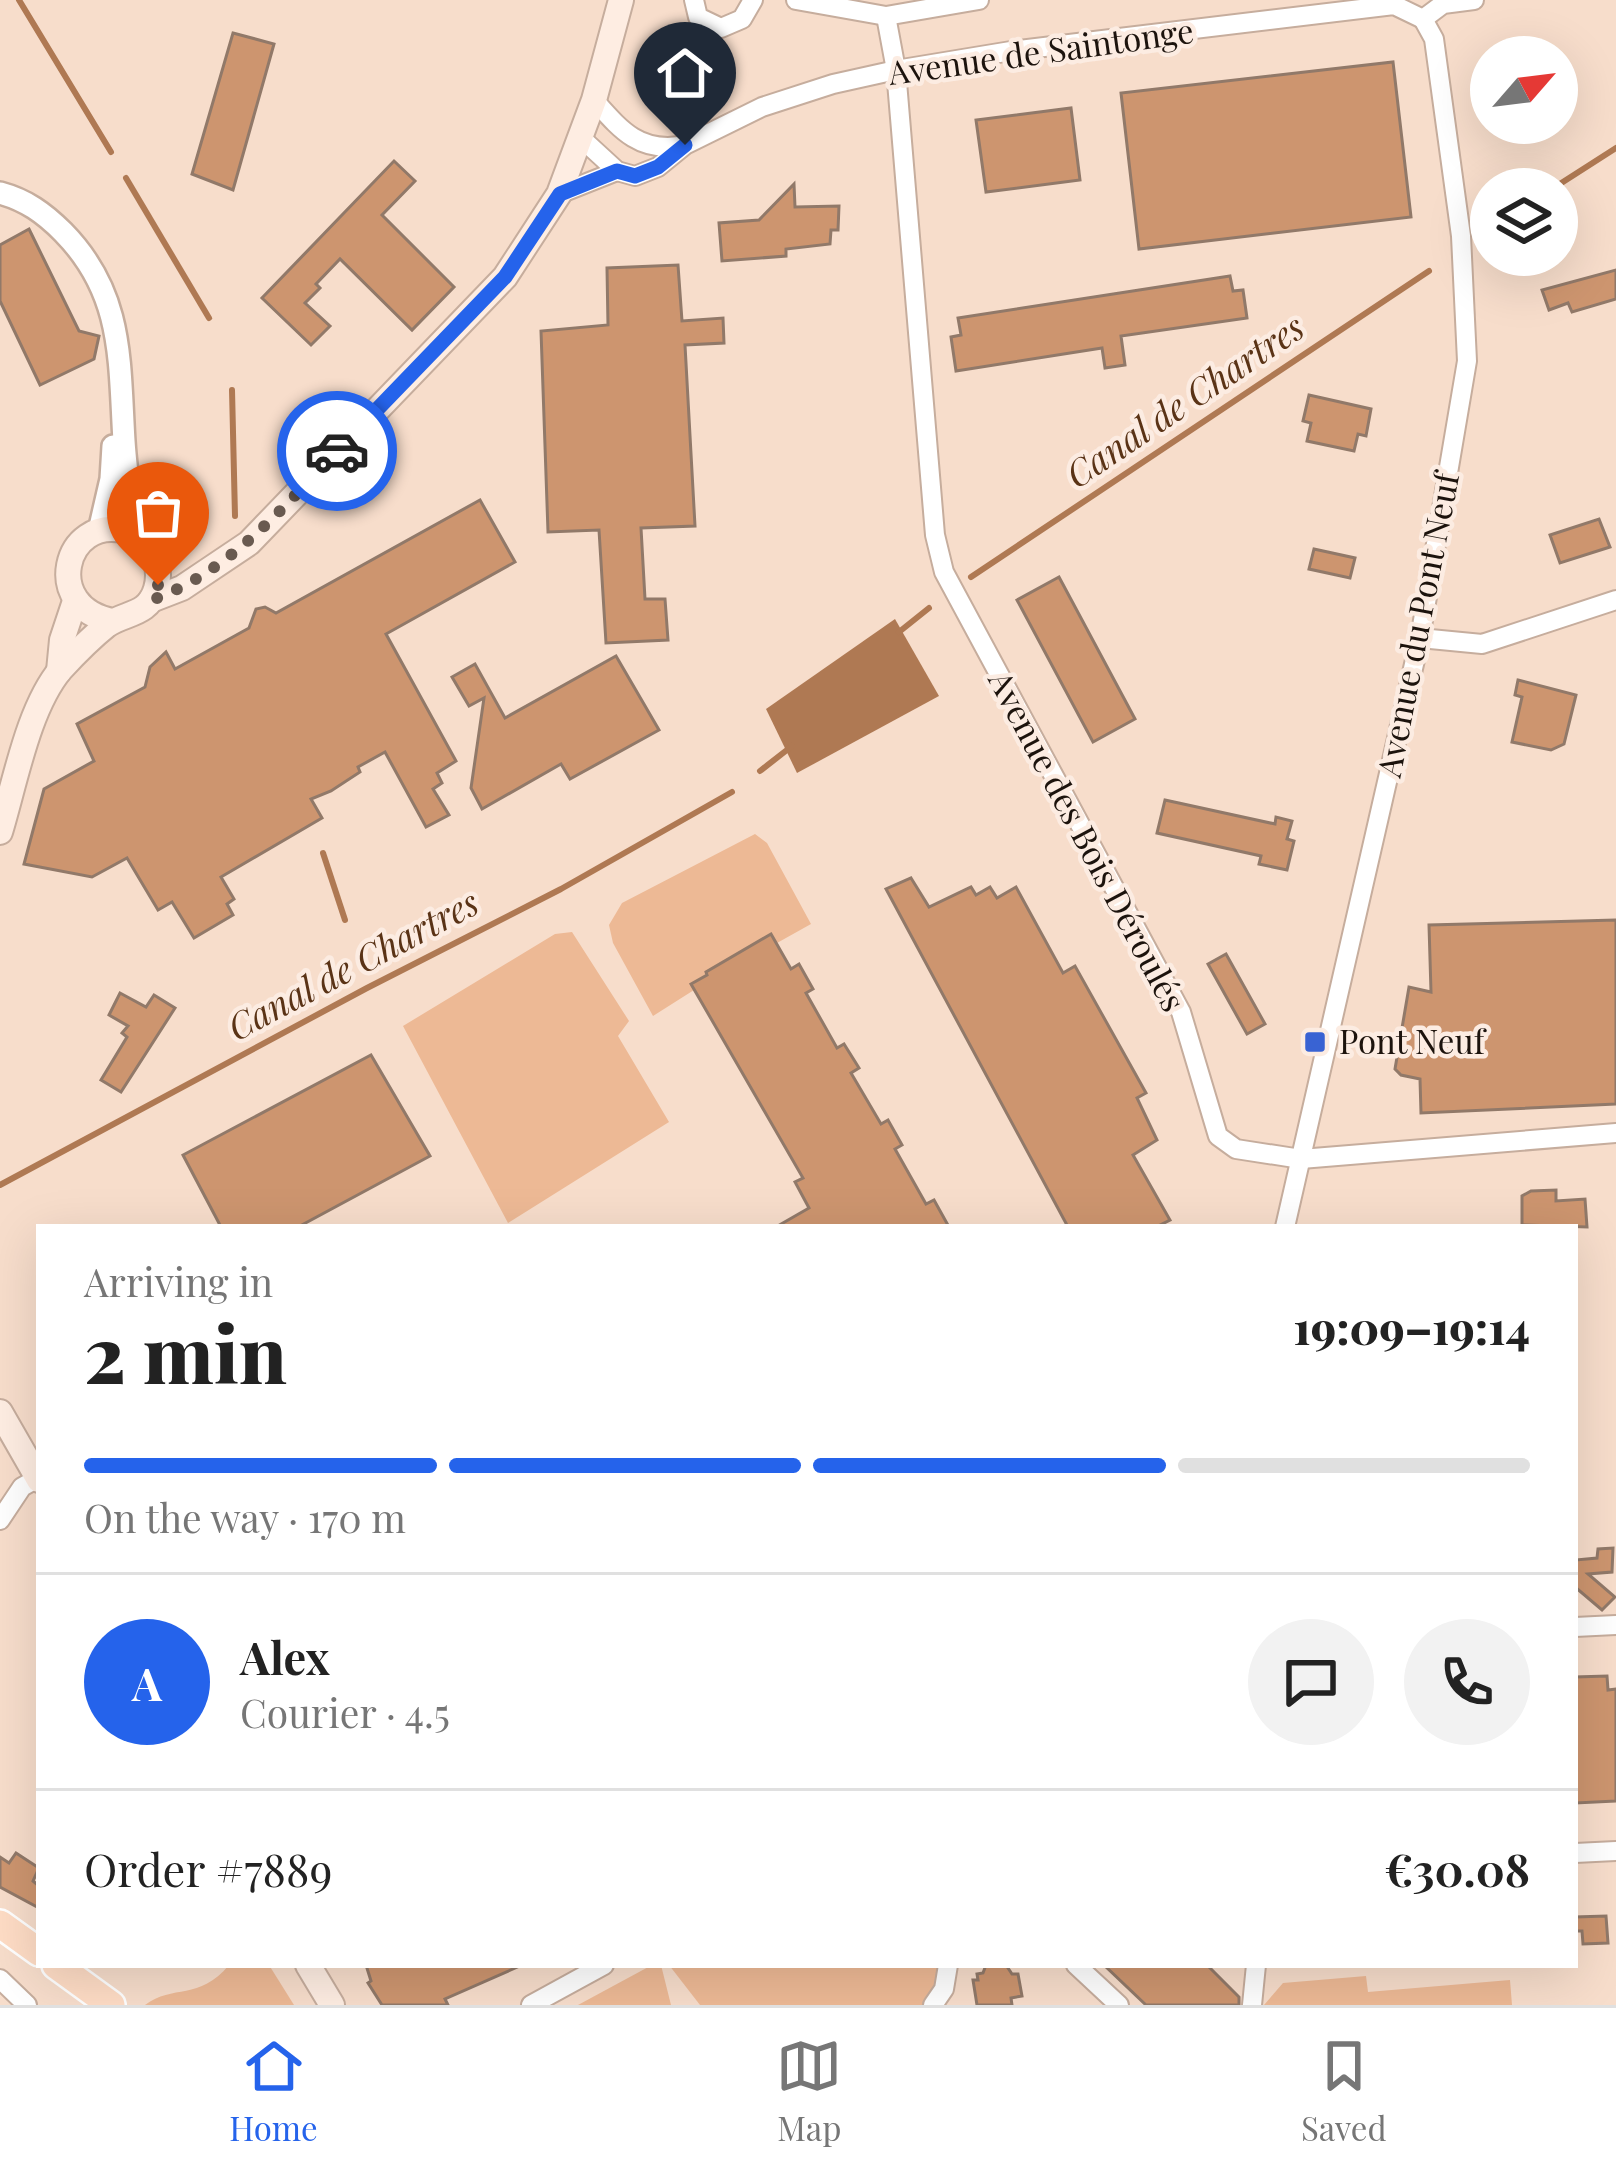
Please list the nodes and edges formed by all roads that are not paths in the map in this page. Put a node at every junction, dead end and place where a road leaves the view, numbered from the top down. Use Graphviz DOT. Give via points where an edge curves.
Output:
graph roads {
  1 [pos="621,0"];
  2 [pos="694,0"];
  3 [pos="753,0"];
  4 [pos="796,0"];
  5 [pos="980,0"];
  6 [pos="1474,0"];
  7 [pos="886,16"];
  8 [pos="1423,19"];
  9 [pos="896,70"];
  10 [pos="594,100"];
  11 [pos="580,137"];
  12 [pos="685,145"];
  13 [pos="617,171"];
  14 [pos="0,194"];
  15 [pos="560,194"];
  16 [pos="118,343"];
  17 [pos="99,531"];
  18 [pos="135,535"];
  19 [pos="154,555"];
  20 [pos="219,565"];
  21 [pos="152,600"];
  22 [pos="1616,600"];
  23 [pos="75,601"];
  24 [pos="113,621"];
  25 [pos="1420,638"];
  26 [pos="59,671"];
  27 [pos="0,832"];
  28 [pos="1616,1133"];
  29 [pos="1300,1159"];
  30 [pos="1287,1224"];
  31 [pos="0,1412"];
  32 [pos="36,1475"];
  33 [pos="36,1480"];
  34 [pos="0,1520"];
  35 [pos="1616,1624"];
  36 [pos="1578,1627"];
  37 [pos="1616,1851"];
  38 [pos="1578,1853"];
  39 [pos="0,1924"];
  40 [pos="36,1950"];
  41 [pos="60,1968"];
  42 [pos="310,1968"];
  43 [pos="599,1968"];
  44 [pos="948,1968"];
  45 [pos="1079,1968"];
  46 [pos="1256,1968"];
  47 [pos="0,1978"];
  48 [pos="27,2005"];
  49 [pos="111,2005"];
  50 [pos="332,2005"];
  51 [pos="531,2005"];
  52 [pos="933,2005"];
  53 [pos="1119,2005"];
  54 [pos="1252,2005"];
  1 -- 10 [label="main road"];
  2 -- 3 [label="street" via="698,16 721,28 742,19"];
  4 -- 7 [label="street"];
  5 -- 7 [label="street"];
  6 -- 8 [label="street" via="1443,4"];
  7 -- 9 [label="street"];
  8 -- 9 [label="street, Avenue de Saintonge" via="1394,4"];
  8 -- 25 [label="street, Avenue du Pont Neuf" via="1434,39 1461,236 1467,362"];
  9 -- 12 [label="street, Avenue de Saintonge" via="762,107"];
  9 -- 29 [label="street, Avenue des Bois Déroulés" via="944,572 1181,1012 1218,1136 1236,1149"];
  10 -- 11 [label="main road"];
  10 -- 12 [label="street" via="644,146"];
  11 -- 13 [label="street"];
  11 -- 15 [label="main road"];
  12 -- 13 [label="street, Avenue de Saintonge" via="635,176"];
  13 -- 15 [label="street, Avenue de Saintonge"];
  14 -- 16 [label="street" via="32,205 90,262"];
  15 -- 20 [label="main road" via="505,277"];
  16 -- 17 [label="street" via="111,479"];
  16 -- 18 [label="street"];
  17 -- 18 [label="main road"];
  17 -- 23 [label="main road" via="79,544 68,566"];
  18 -- 19 [label="main road"];
  19 -- 20 [label="main road"];
  19 -- 21 [label="main road"];
  20 -- 21 [label="main road"];
  21 -- 24 [label="main road"];
  22 -- 25 [label="street" via="1483,644"];
  23 -- 24 [label="main road"];
  23 -- 26 [label="main road"];
  24 -- 26 [label="main road"];
  25 -- 29 [label="street, Avenue du Pont Neuf"];
  26 -- 27 [label="main road" via="34,720"];
  28 -- 29 [label="street"];
  29 -- 30 [label="street, Avenue du Pont Neuf"];
  31 -- 32 [label="main road"];
  33 -- 34 [label="street"];
  35 -- 36 [label="street"];
  37 -- 38 [label="street"];
  39 -- 40 [label="main road"];
  41 -- 49 [label="main road"];
  42 -- 50 [label="main road"];
  43 -- 51 [label="street"];
  44 -- 52 [label="street"];
  45 -- 53 [label="street"];
  46 -- 54 [label="street"];
  47 -- 48 [label="street"];
}
